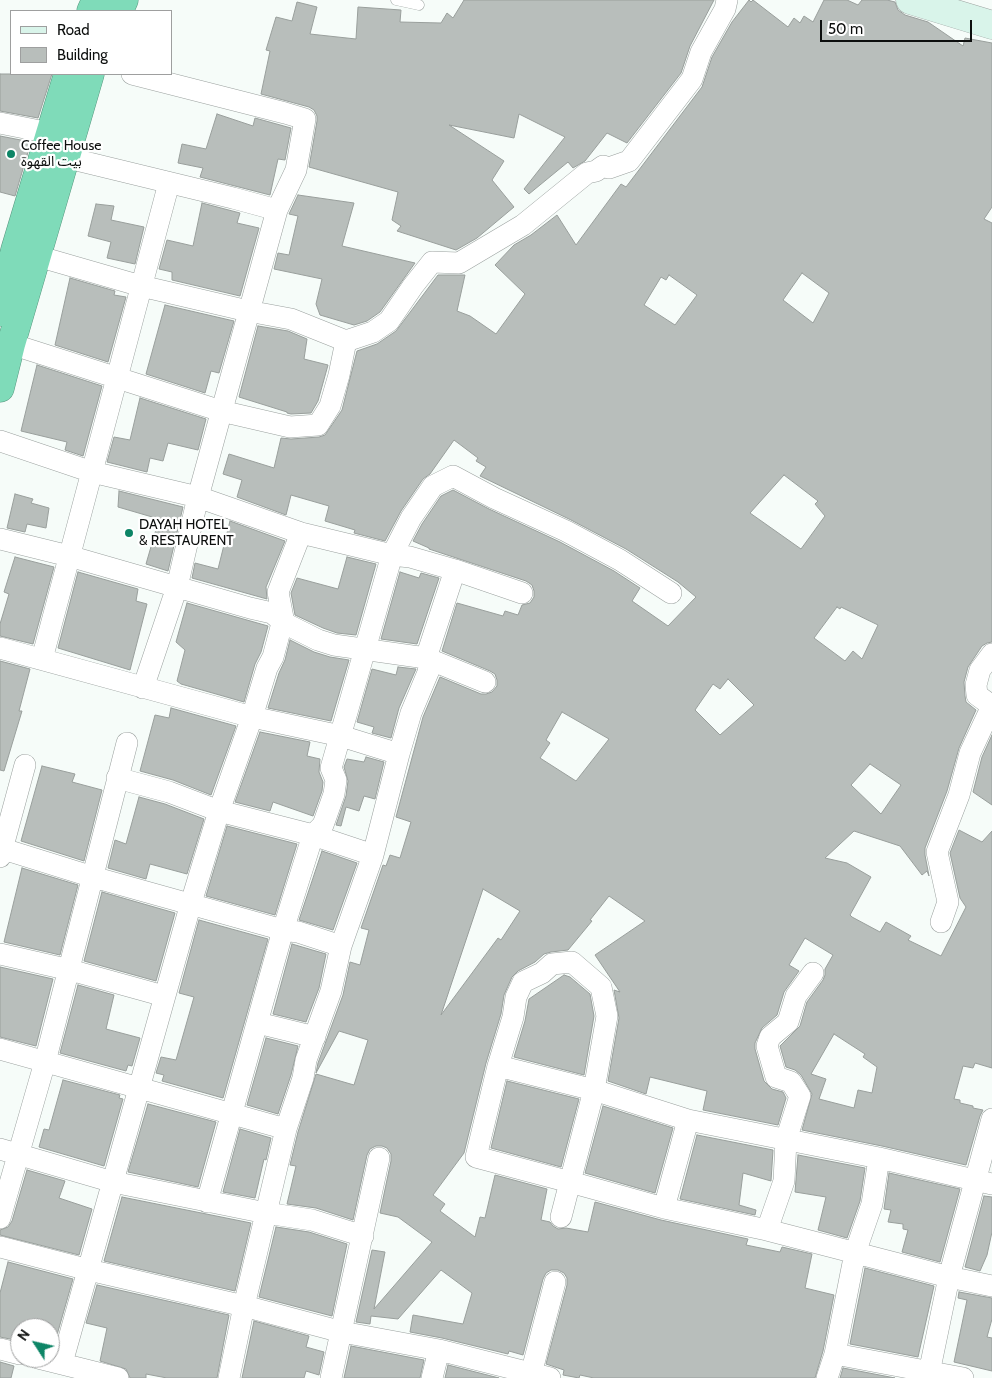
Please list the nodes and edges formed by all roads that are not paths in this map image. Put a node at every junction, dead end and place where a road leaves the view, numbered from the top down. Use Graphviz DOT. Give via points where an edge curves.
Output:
graph roads {
  1 [pos="396,0"];
  2 [pos="727,0"];
  3 [pos="910,0"];
  4 [pos="419,6"];
  5 [pos="992,25"];
  6 [pos="68,75"];
  7 [pos="90,75"];
  8 [pos="136,75"];
  9 [pos="0,123"];
  10 [pos="62,142"];
  11 [pos="169,183"];
  12 [pos="277,210"];
  13 [pos="18,251"];
  14 [pos="141,286"];
  15 [pos="248,311"];
  16 [pos="0,312"];
  17 [pos="346,341"];
  18 [pos="11,344"];
  19 [pos="117,378"];
  20 [pos="0,388"];
  21 [pos="220,411"];
  22 [pos="0,441"];
  23 [pos="92,472"];
  24 [pos="198,497"];
  25 [pos="300,533"];
  26 [pos="0,539"];
  27 [pos="392,555"];
  28 [pos="69,556"];
  29 [pos="455,570"];
  30 [pos="177,587"];
  31 [pos="522,593"];
  32 [pos="671,593"];
  33 [pos="284,624"];
  34 [pos="0,648"];
  35 [pos="365,650"];
  36 [pos="992,654"];
  37 [pos="426,658"];
  38 [pos="42,660"];
  39 [pos="485,682"];
  40 [pos="143,688"];
  41 [pos="252,717"];
  42 [pos="341,736"];
  43 [pos="127,742"];
  44 [pos="399,754"];
  45 [pos="25,765"];
  46 [pos="117,778"];
  47 [pos="220,811"];
  48 [pos="313,835"];
  49 [pos="1,851"];
  50 [pos="373,855"];
  51 [pos="93,877"];
  52 [pos="191,903"];
  53 [pos="940,922"];
  54 [pos="283,930"];
  55 [pos="340,946"];
  56 [pos="0,954"];
  57 [pos="70,970"];
  58 [pos="813,973"];
  59 [pos="164,996"];
  60 [pos="258,1023"];
  61 [pos="315,1037"];
  62 [pos="0,1049"];
  63 [pos="46,1062"];
  64 [pos="498,1066"];
  65 [pos="139,1088"];
  66 [pos="594,1090"];
  67 [pos="232,1113"];
  68 [pos="992,1119"];
  69 [pos="688,1120"];
  70 [pos="286,1129"];
  71 [pos="786,1140"];
  72 [pos="9,1152"];
  73 [pos="379,1158"];
  74 [pos="879,1158"];
  75 [pos="113,1182"];
  76 [pos="570,1182"];
  77 [pos="983,1183"];
  78 [pos="207,1202"];
  79 [pos="664,1208"];
  80 [pos="266,1213"];
  81 [pos="561,1217"];
  82 [pos="0,1218"];
  83 [pos="767,1230"];
  84 [pos="363,1236"];
  85 [pos="0,1247"];
  86 [pos="854,1253"];
  87 [pos="89,1270"];
  88 [pos="949,1277"];
  89 [pos="555,1282"];
  90 [pos="992,1286"];
  91 [pos="244,1306"];
  92 [pos="342,1332"];
  93 [pos="439,1350"];
  94 [pos="834,1354"];
  95 [pos="62,1363"];
  96 [pos="929,1375"];
  97 [pos="537,1377"];
  98 [pos="118,1378"];
  99 [pos="229,1378"];
  100 [pos="331,1378"];
  101 [pos="432,1378"];
  102 [pos="827,1378"];
  103 [pos="963,1378"];
  1 -- 4 [label="lane"];
  2 -- 17 [label="street" via="701,52 692,79 629,161 587,173 523,224 459,263 432,262 389,321 373,332"];
  3 -- 5 [label="street"];
  6 -- 10 [label="highway"];
  7 -- 10 [label="highway"];
  8 -- 12 [label="street" via="305,119 296,170"];
  9 -- 10 [label="street"];
  10 -- 11 [label="street"];
  10 -- 13 [label="highway"];
  11 -- 12 [label="street"];
  11 -- 14 [label="street"];
  12 -- 15 [label="street"];
  13 -- 14 [label="street"];
  13 -- 16 [label="highway"];
  13 -- 18 [label="highway"];
  14 -- 15 [label="street"];
  14 -- 19 [label="street"];
  15 -- 17 [label="street" via="291,319"];
  15 -- 21 [label="street"];
  17 -- 21 [label="street" via="330,406 318,425 290,428"];
  18 -- 19 [label="street"];
  18 -- 20 [label="highway"];
  19 -- 21 [label="street"];
  19 -- 23 [label="street"];
  21 -- 24 [label="street"];
  22 -- 23 [label="street"];
  23 -- 24 [label="street"];
  23 -- 28 [label="street"];
  24 -- 25 [label="street"];
  24 -- 30 [label="street"];
  25 -- 27 [label="street"];
  25 -- 33 [label="street" via="278,592"];
  26 -- 28 [label="street"];
  27 -- 29 [label="street"];
  27 -- 32 [label="street" via="411,518 433,486 453,476 566,531"];
  27 -- 35 [label="street"];
  28 -- 30 [label="street"];
  28 -- 38 [label="street"];
  29 -- 31 [label="street"];
  29 -- 37 [label="street"];
  30 -- 33 [label="street" via="272,613"];
  30 -- 40 [label="street"];
  33 -- 35 [label="street" via="334,646"];
  33 -- 41 [label="street"];
  34 -- 38 [label="street"];
  35 -- 37 [label="street"];
  35 -- 42 [label="street"];
  36 -- 53 [label="street" via="980,670 976,685 977,695 992,706 970,753 959,795 937,852 948,902"];
  37 -- 39 [label="street"];
  37 -- 44 [label="street" via="429,670"];
  38 -- 40 [label="street"];
  40 -- 41 [label="street"];
  41 -- 42 [label="street"];
  41 -- 47 [label="street"];
  42 -- 44 [label="street"];
  42 -- 48 [label="street" via="331,768 336,780 334,794 323,825"];
  43 -- 46 [label="street"];
  44 -- 50 [label="street"];
  45 -- 49 [label="street"];
  46 -- 47 [label="street" via="169,792"];
  46 -- 51 [label="street"];
  47 -- 48 [label="street"];
  47 -- 52 [label="street"];
  48 -- 50 [label="street"];
  48 -- 54 [label="street"];
  49 -- 51 [label="street"];
  50 -- 55 [label="street"];
  51 -- 52 [label="street"];
  51 -- 57 [label="street"];
  52 -- 54 [label="street"];
  52 -- 59 [label="street"];
  54 -- 55 [label="street"];
  54 -- 60 [label="street"];
  55 -- 61 [label="street" via="331,991"];
  56 -- 57 [label="street"];
  57 -- 59 [label="street"];
  57 -- 63 [label="street"];
  58 -- 71 [label="street" via="796,996 788,1022 770,1037 767,1046 776,1077 791,1082 800,1096"];
  59 -- 65 [label="street"];
  60 -- 61 [label="street"];
  60 -- 67 [label="street"];
  61 -- 70 [label="street"];
  62 -- 63 [label="street"];
  63 -- 65 [label="street"];
  63 -- 72 [label="street"];
  64 -- 66 [label="street"];
  64 -- 66 [label="street" via="523,982 552,964 572,962 601,987 607,1016"];
  64 -- 76 [label="street" via="476,1157"];
  65 -- 67 [label="street"];
  65 -- 75 [label="street"];
  66 -- 69 [label="street"];
  66 -- 76 [label="street"];
  67 -- 70 [label="street"];
  67 -- 78 [label="street"];
  68 -- 77 [label="street"];
  69 -- 71 [label="street"];
  69 -- 79 [label="street"];
  70 -- 80 [label="street"];
  71 -- 74 [label="street"];
  71 -- 83 [label="street" via="784,1181"];
  72 -- 75 [label="street"];
  72 -- 82 [label="street"];
  73 -- 84 [label="street"];
  74 -- 77 [label="street"];
  74 -- 86 [label="street" via="872,1204"];
  75 -- 78 [label="street"];
  75 -- 87 [label="street"];
  76 -- 79 [label="street"];
  76 -- 81 [label="street"];
  77 -- 88 [label="street"];
  78 -- 80 [label="street"];
  79 -- 83 [label="street"];
  80 -- 84 [label="street" via="312,1220"];
  80 -- 91 [label="street"];
  83 -- 86 [label="street"];
  84 -- 92 [label="street"];
  85 -- 87 [label="street"];
  86 -- 88 [label="street"];
  86 -- 94 [label="street"];
  87 -- 91 [label="street"];
  87 -- 95 [label="street"];
  88 -- 90 [label="street"];
  88 -- 96 [label="street"];
  89 -- 97 [label="street"];
  91 -- 92 [label="street"];
  91 -- 99 [label="street"];
  92 -- 93 [label="street"];
  92 -- 100 [label="street"];
  93 -- 97 [label="street"];
  93 -- 101 [label="street"];
  94 -- 96 [label="street"];
  94 -- 102 [label="street"];
  95 -- 98 [label="street"];
  96 -- 103 [label="street"];
}
